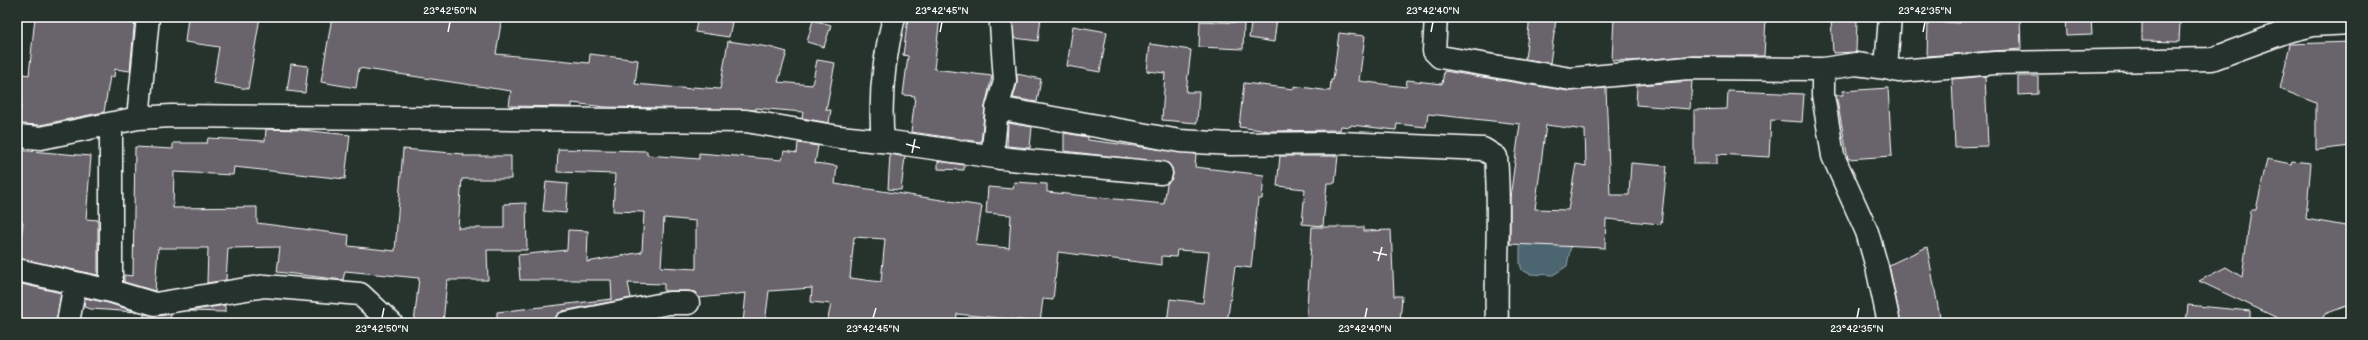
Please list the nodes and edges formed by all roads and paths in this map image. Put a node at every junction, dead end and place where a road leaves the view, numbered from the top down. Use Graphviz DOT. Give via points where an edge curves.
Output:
graph roads {
  1 [pos="148,17"];
  2 [pos="894,17"];
  3 [pos="1436,17"];
  4 [pos="1890,17"];
  5 [pos="2351,23"];
  6 [pos="1001,24"];
  7 [pos="1886,68"];
  8 [pos="1823,69"];
  9 [pos="997,108"];
  10 [pos="138,118"];
  11 [pos="111,124"];
  12 [pos="17,136"];
  13 [pos="883,142"];
  14 [pos="1000,158"];
  15 [pos="1161,173"];
  16 [pos="17,270"];
  17 [pos="75,283"];
  18 [pos="111,291"];
  19 [pos="688,303"];
  20 [pos="1601,322"];
  21 [pos="68,323"];
  22 [pos="391,323"];
  23 [pos="566,323"];
  24 [pos="1497,323"];
  25 [pos="1614,323"];
  26 [pos="1889,323"];
  1 -- 10 [label="street"];
  2 -- 13 [label="street" via="888,43 880,113"];
  3 -- 8 [label="street" via="1434,51 1440,57 1571,79 1688,68"];
  4 -- 7 [label="street"];
  5 -- 7 [label="street" via="2313,25 2288,31 2212,59 1995,63 1899,71"];
  6 -- 9 [label="street" via="1005,81"];
  7 -- 8 [label="street" via="1856,64"];
  8 -- 26 [label="street" via="1823,95 1833,156 1867,232"];
  9 -- 14 [label="street" via="993,149"];
  9 -- 24 [label="street" via="1180,141 1231,144 1340,143 1483,149 1496,157 1498,179"];
  10 -- 11 [label="street"];
  10 -- 13 [label="street" via="476,117 746,121"];
  11 -- 12 [label="street" via="41,138"];
  11 -- 18 [label="street"];
  13 -- 14 [label="street"];
  14 -- 15 [label="street"];
  16 -- 17 [label="street"];
  17 -- 18 [label="street"];
  17 -- 21 [label="street"];
  18 -- 22 [label="street" via="155,304 265,286 360,294"];
  19 -- 23 [label="street" via="669,303"];
  20 -- 25 [label="path"];
}
